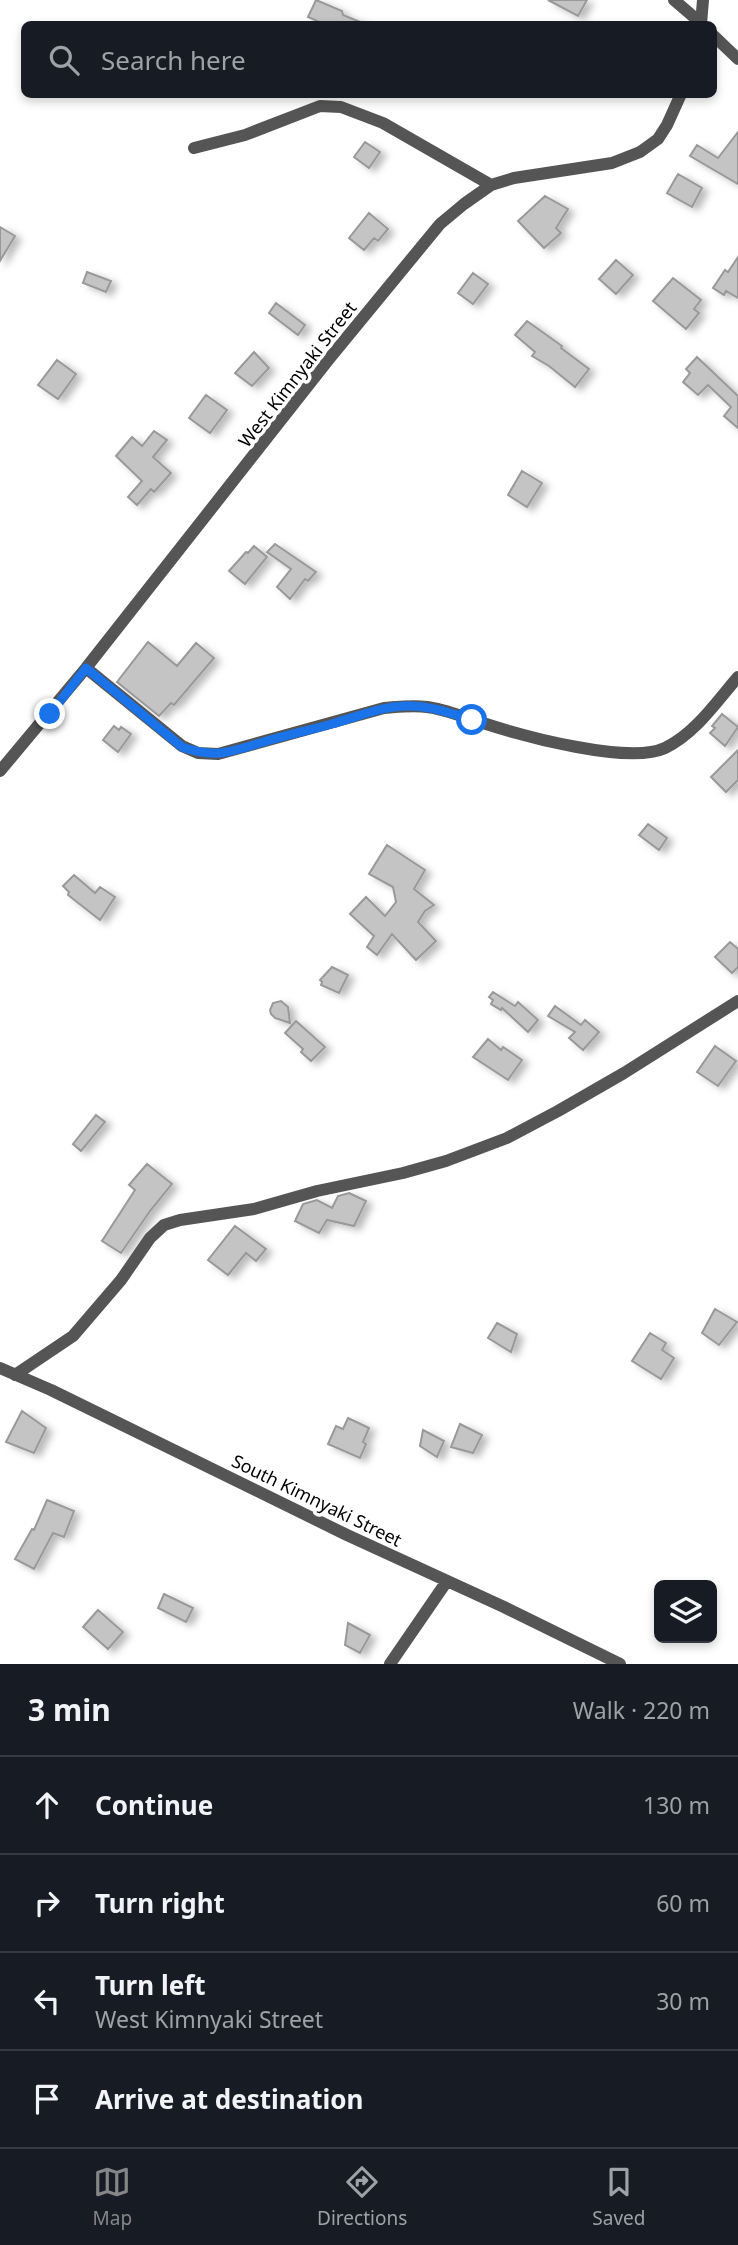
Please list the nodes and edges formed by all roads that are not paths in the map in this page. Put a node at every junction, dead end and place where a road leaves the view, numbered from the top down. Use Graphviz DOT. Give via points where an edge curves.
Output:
graph roads {
  1 [pos="674,0"];
  2 [pos="703,0"];
  3 [pos="698,21"];
  4 [pos="701,21"];
  5 [pos="717,40"];
  6 [pos="738,60"];
  7 [pos="679,98"];
  8 [pos="194,148"];
  9 [pos="491,185"];
  10 [pos="86,668"];
  11 [pos="738,677"];
  12 [pos="0,771"];
  13 [pos="738,1001"];
  14 [pos="0,1367"];
  15 [pos="15,1375"];
  16 [pos="447,1581"];
  17 [pos="390,1664"];
  18 [pos="620,1664"];
  1 -- 3 [label="street"];
  2 -- 4 [label="street"];
  5 -- 6 [label="street"];
  7 -- 9 [label="street, West Kimnyaki Street" via="658,139 640,152 612,163"];
  8 -- 9 [label="street" via="245,135 320,106 341,107 383,123"];
  9 -- 10 [label="street, West Kimnyaki Street" via="440,224 422,244"];
  10 -- 11 [label="street" via="182,747 218,754 404,706 429,707 529,738 644,754 665,748 689,731"];
  10 -- 12 [label="street, West Kimnyaki Street"];
  13 -- 15 [label="street" via="624,1073 507,1138 402,1173 254,1209 164,1225 73,1336"];
  14 -- 15 [label="street, South Kimnyaki Street"];
  15 -- 16 [label="street, South Kimnyaki Street"];
  16 -- 17 [label="street"];
  16 -- 18 [label="street, South Kimnyaki Street"];
}
